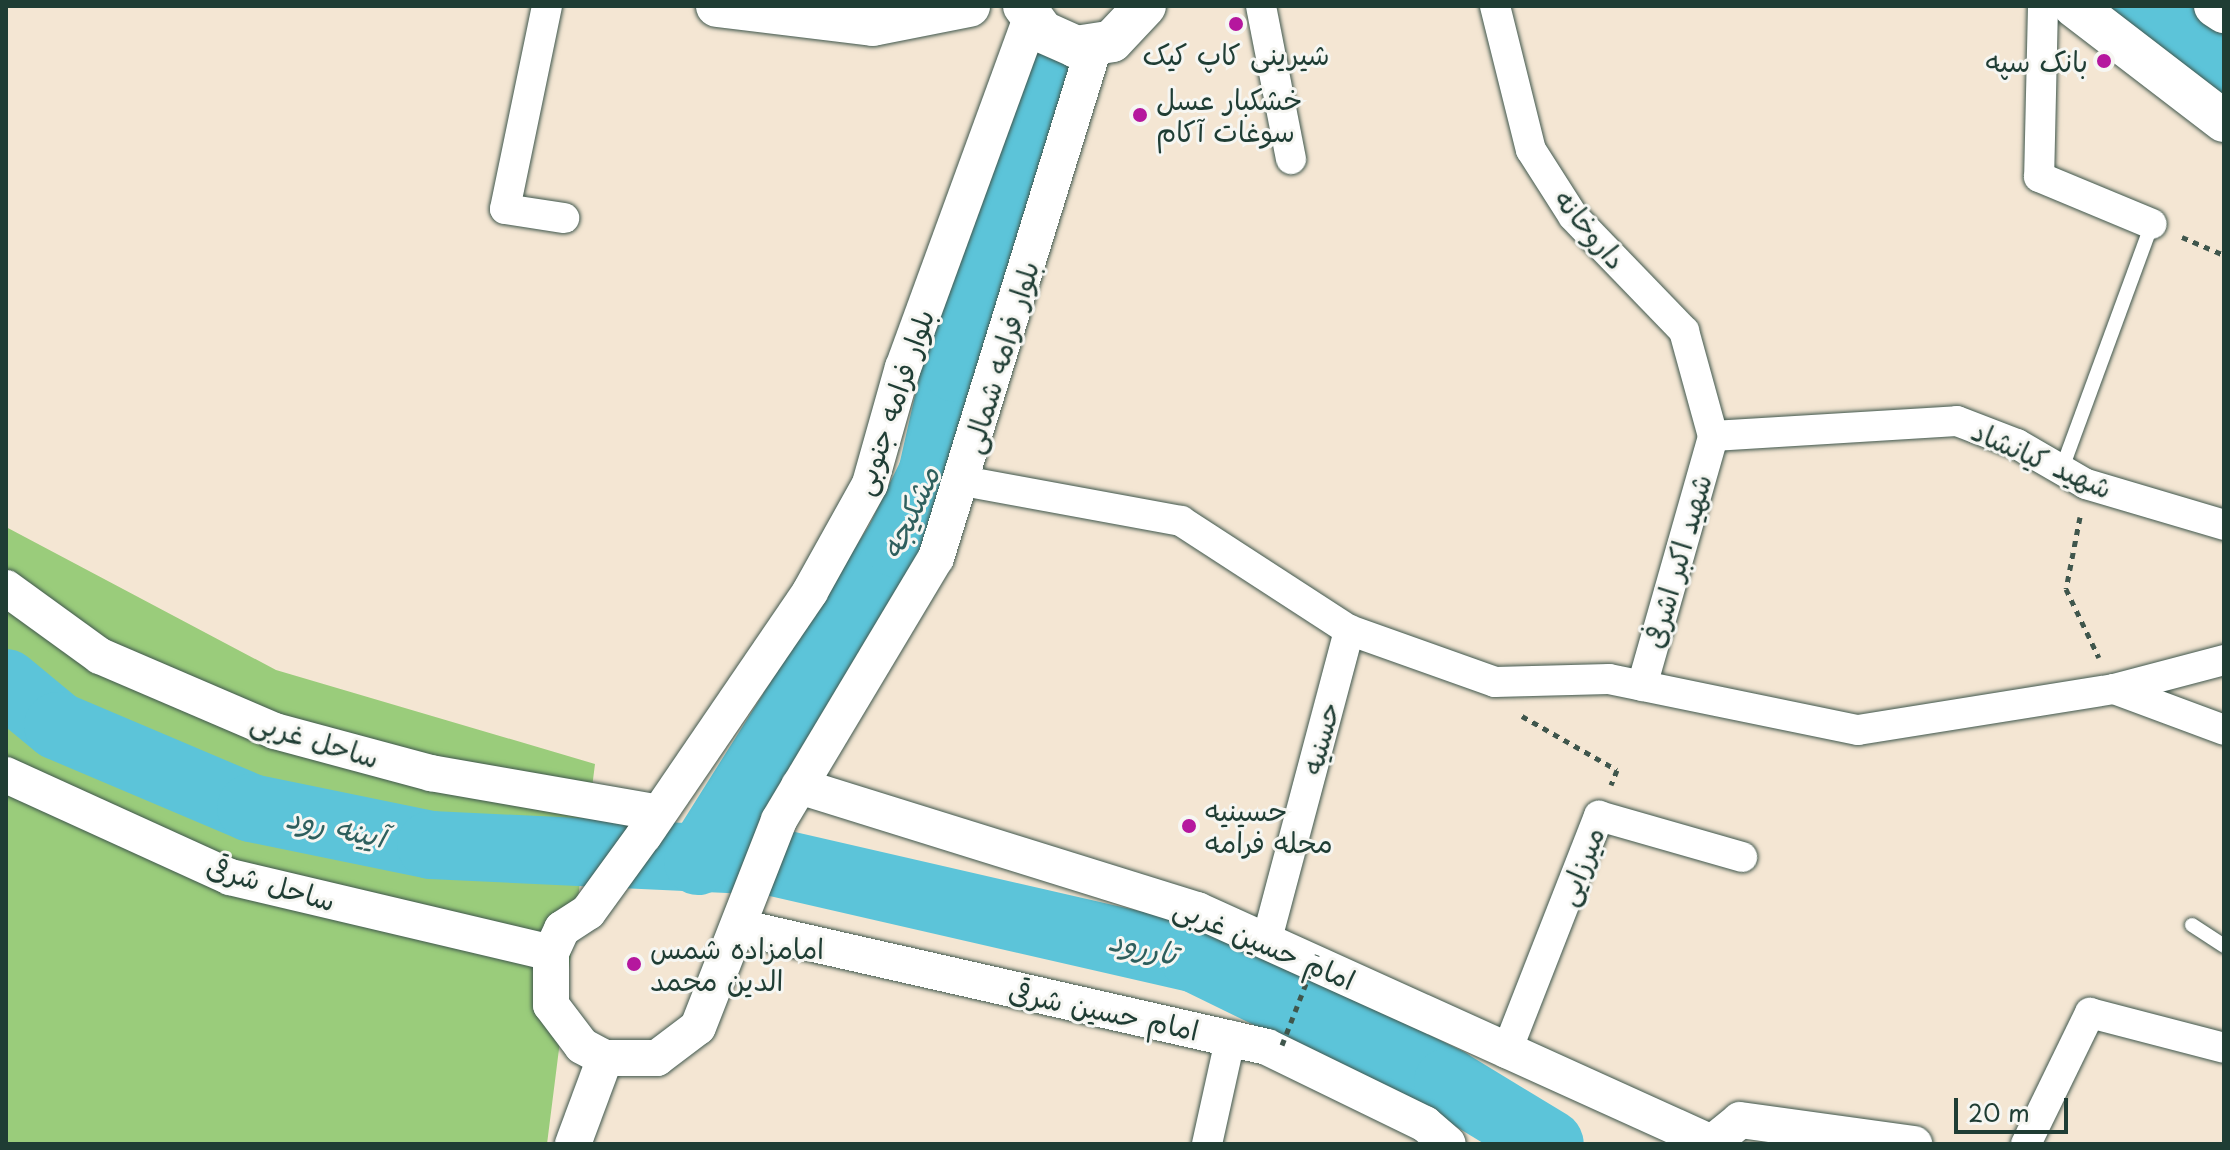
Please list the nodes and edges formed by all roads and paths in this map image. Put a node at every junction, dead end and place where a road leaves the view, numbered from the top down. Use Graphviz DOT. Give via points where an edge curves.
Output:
graph roads {
  1 [pos="547,6"];
  2 [pos="717,6"];
  3 [pos="969,6"];
  4 [pos="1145,6"];
  5 [pos="1261,6"];
  6 [pos="1495,6"];
  7 [pos="2043,6"];
  8 [pos="2074,6"];
  9 [pos="2215,6"];
  10 [pos="1027,12"];
  11 [pos="2224,12"];
  12 [pos="1094,47"];
  13 [pos="2224,121"];
  14 [pos="1291,159"];
  15 [pos="564,218"];
  16 [pos="2152,224"];
  17 [pos="2224,255"];
  18 [pos="1713,436"];
  19 [pos="2074,478"];
  20 [pos="963,481"];
  21 [pos="2224,525"];
  22 [pos="6,588"];
  23 [pos="1349,630"];
  24 [pos="2224,660"];
  25 [pos="1495,682"];
  26 [pos="1642,686"];
  27 [pos="2114,689"];
  28 [pos="2224,730"];
  29 [pos="6,775"];
  30 [pos="799,786"];
  31 [pos="1599,816"];
  32 [pos="649,823"];
  33 [pos="1742,857"];
  34 [pos="743,918"];
  35 [pos="2192,925"];
  36 [pos="1267,939"];
  37 [pos="2224,946"];
  38 [pos="551,953"];
  39 [pos="1317,955"];
  40 [pos="1231,1036"];
  41 [pos="1282,1045"];
  42 [pos="2224,1048"];
  43 [pos="1506,1053"];
  44 [pos="605,1058"];
  45 [pos="1713,1143"];
  46 [pos="573,1144"];
  47 [pos="1207,1144"];
  48 [pos="1446,1144"];
  49 [pos="1914,1144"];
  50 [pos="2026,1144"];
  1 -- 15 [label="street" via="505,209"];
  2 -- 3 [label="main road" via="873,25"];
  4 -- 12 [label="main road" via="1128,30"];
  5 -- 14 [label="street"];
  6 -- 18 [label="street, داروخانه" via="1531,150 1573,216 1684,331"];
  7 -- 16 [label="street" via="2039,177"];
  8 -- 13 [label="main road"];
  9 -- 11 [label="main road"];
  10 -- 12 [label="main road" via="1058,41"];
  10 -- 32 [label="street, بلوار فرامه جنوبی" via="903,367 870,484 810,592"];
  12 -- 20 [label="street, بلوار فرامه شمالی"];
  16 -- 17 [label="path"];
  16 -- 19 [label="lane"];
  18 -- 19 [label="street, شهید کیانشاد" via="1957,421"];
  18 -- 26 [label="street, شهید اکبر اشرفی"];
  19 -- 21 [label="street, شهید کیانشاد"];
  19 -- 27 [label="path" via="2066,589"];
  20 -- 23 [label="street" via="1181,521"];
  20 -- 30 [label="street, بلوار فرامه شمالی" via="936,558"];
  22 -- 32 [label="street, ساحل غربی" via="100,656 275,731"];
  23 -- 25 [label="street"];
  23 -- 36 [label="street, حسنیه"];
  24 -- 27 [label="street"];
  25 -- 26 [label="street" via="1609,679"];
  25 -- 31 [label="path" via="1498,702 1617,770"];
  26 -- 27 [label="street" via="1858,730"];
  27 -- 28 [label="street"];
  29 -- 38 [label="street, ساحل شرقی" via="230,877"];
  30 -- 34 [label="street, بلوار فرامه شمالی" via="779,820"];
  30 -- 36 [label="street, امام حسین غربی"];
  31 -- 33 [label="street, میرزایی"];
  31 -- 43 [label="street, میرزایی"];
  32 -- 38 [label="street, بلوار فرامه جنوبی" via="588,912 562,929"];
  34 -- 40 [label="street, امام حسین شرقی"];
  34 -- 44 [label="street, بلوار فرامه شمالی" via="714,977 710,1003 680,1046 644,1060"];
  35 -- 37 [label="lane"];
  36 -- 43 [label="street, امام حسین غربی"];
  38 -- 44 [label="street" via="547,979 557,1016 582,1046"];
  39 -- 41 [label="path, bridge"];
  40 -- 47 [label="street"];
  40 -- 48 [label="street, امام حسین شرقی" via="1425,1124"];
  42 -- 50 [label="street" via="2090,1013"];
  43 -- 45 [label="street, امام حسین غربی"];
  44 -- 46 [label="street"];
  45 -- 49 [label="street" via="1740,1120"];
}
